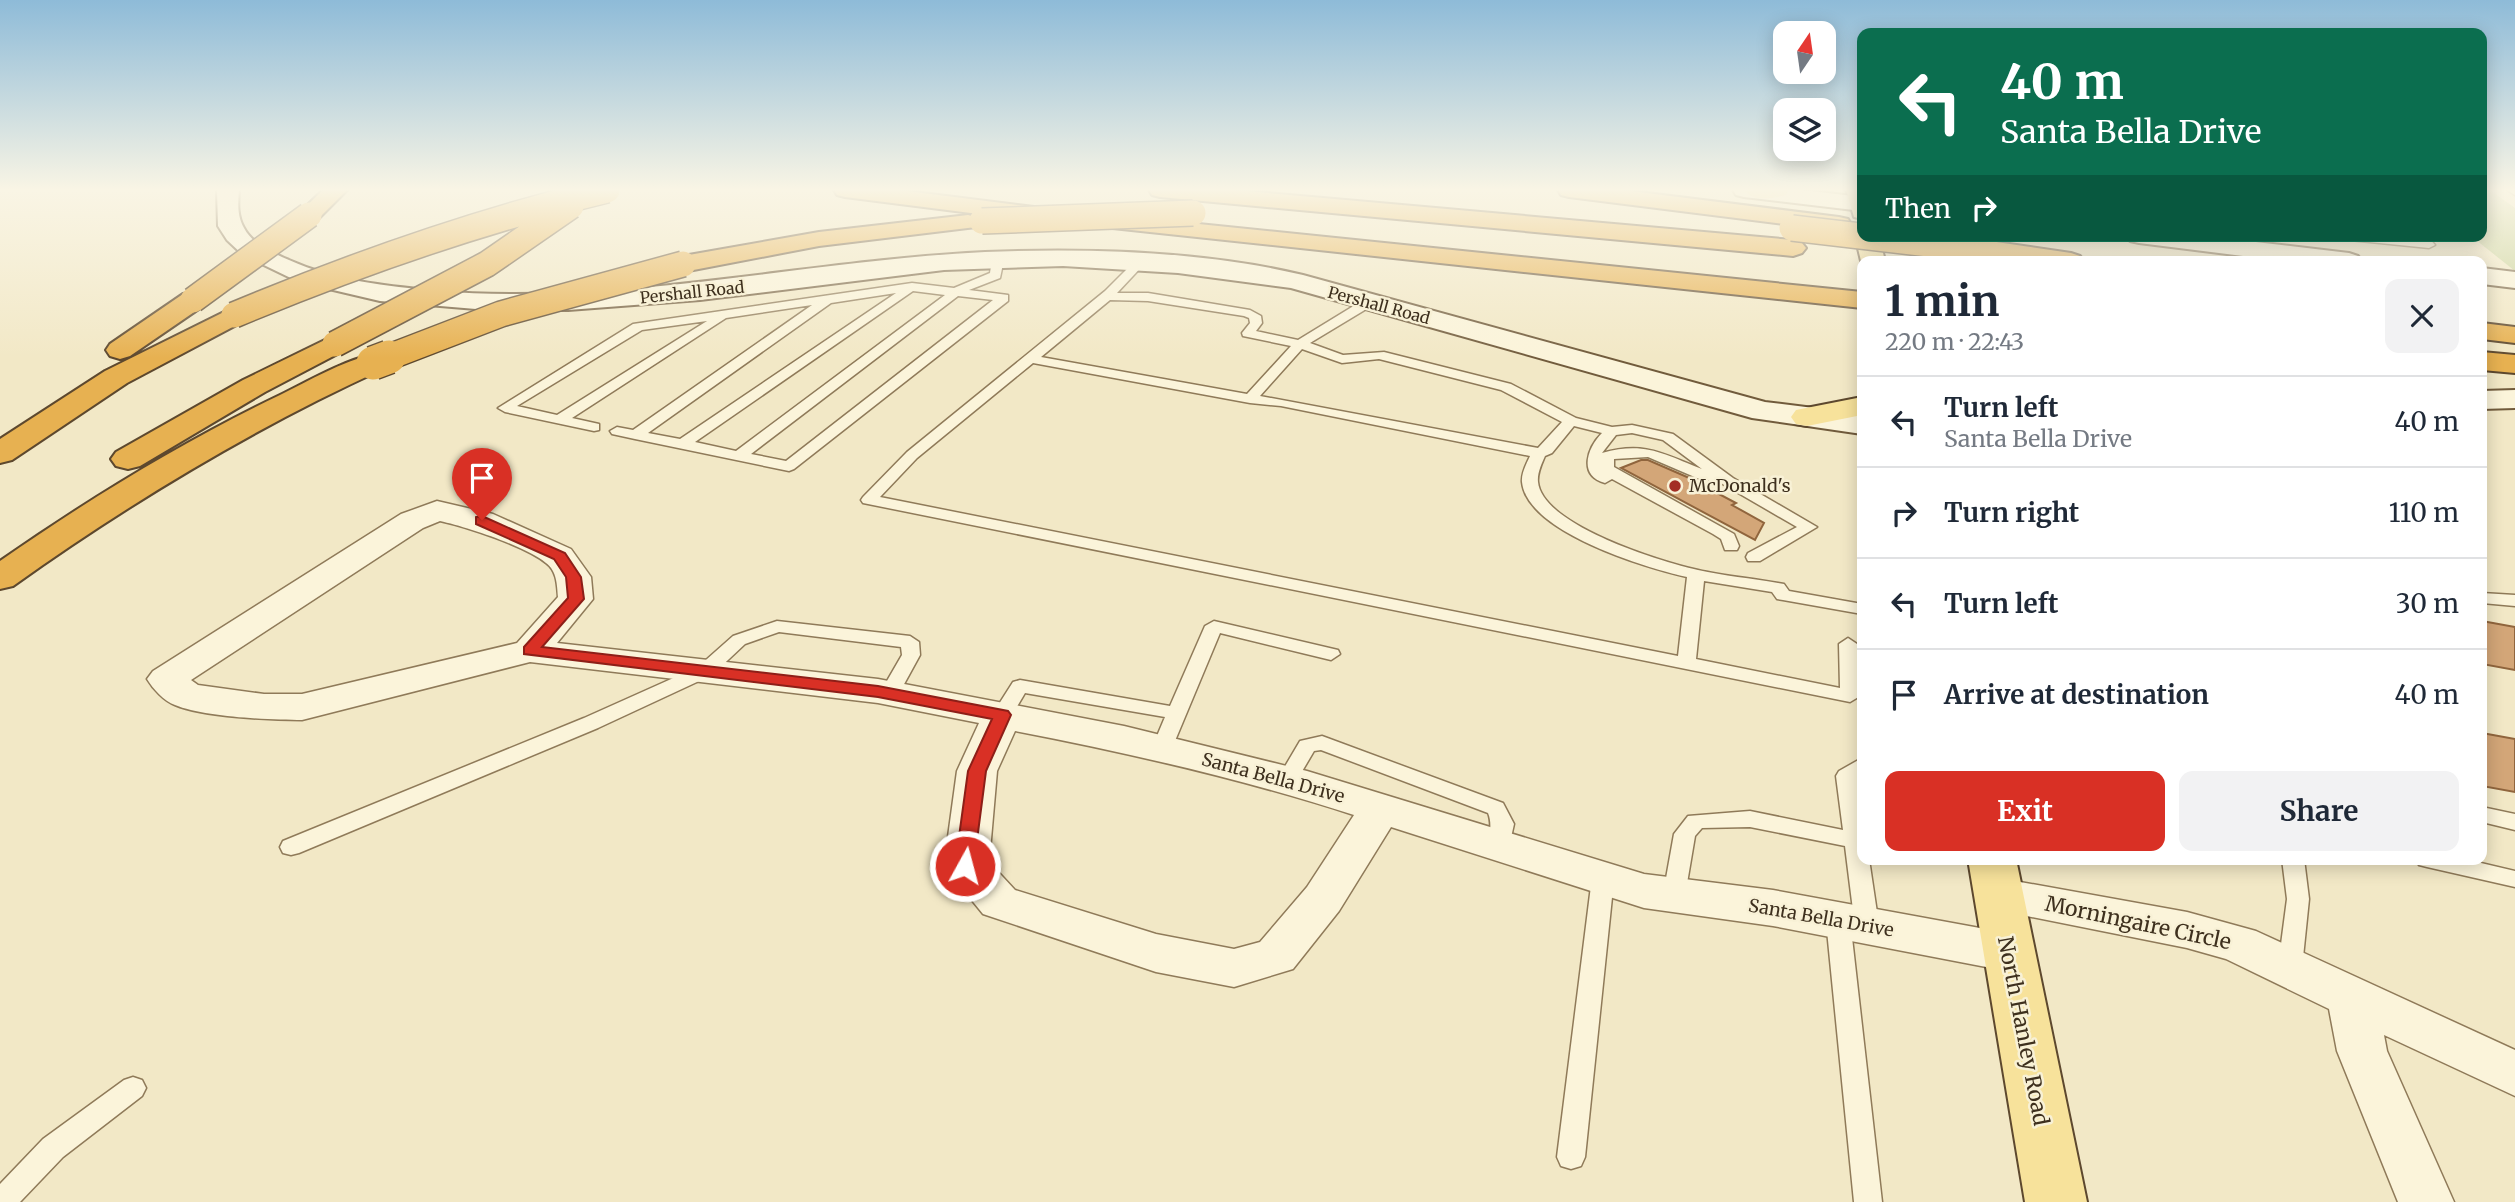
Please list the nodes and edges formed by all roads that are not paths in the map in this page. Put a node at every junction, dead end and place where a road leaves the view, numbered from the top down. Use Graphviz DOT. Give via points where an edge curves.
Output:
graph roads {
  1 [pos="246,246"];
  2 [pos="266,246"];
  3 [pos="409,246"];
  4 [pos="516,246"];
  5 [pos="780,246"];
  6 [pos="1346,246"];
  7 [pos="1856,246"];
  8 [pos="1940,246"];
  9 [pos="1964,246"];
  10 [pos="2255,246"];
  11 [pos="1988,251"];
  12 [pos="1898,256"];
  13 [pos="2030,256"];
  14 [pos="2318,256"];
  15 [pos="998,259"];
  16 [pos="1141,261"];
  17 [pos="2487,277"];
  18 [pos="2515,280"];
  19 [pos="912,287"];
  20 [pos="959,290"];
  21 [pos="1768,290"];
  22 [pos="1107,296"];
  23 [pos="1857,299"];
  24 [pos="828,300"];
  25 [pos="1369,302"];
  26 [pos="2487,311"];
  27 [pos="726,314"];
  28 [pos="2515,314"];
  29 [pos="1857,323"];
  30 [pos="2487,332"];
  31 [pos="2515,335"];
  32 [pos="1300,344"];
  33 [pos="1030,359"];
  34 [pos="2487,361"];
  35 [pos="2515,364"];
  36 [pos="1250,399"];
  37 [pos="2515,399"];
  38 [pos="2487,400"];
  39 [pos="1857,407"];
  40 [pos="1807,417"];
  41 [pos="560,419"];
  42 [pos="1571,421"];
  43 [pos="1857,423"];
  44 [pos="594,427"];
  45 [pos="1612,431"];
  46 [pos="617,432"];
  47 [pos="0,434"];
  48 [pos="635,435"];
  49 [pos="683,444"];
  50 [pos="0,453"];
  51 [pos="1539,453"];
  52 [pos="738,456"];
  53 [pos="1728,481"];
  54 [pos="1731,546"];
  55 [pos="0,548"];
  56 [pos="1754,557"];
  57 [pos="1696,575"];
  58 [pos="0,578"];
  59 [pos="1755,584"];
  60 [pos="1778,588"];
  61 [pos="1857,596"];
  62 [pos="2487,599"];
  63 [pos="2515,600"];
  64 [pos="1857,608"];
  65 [pos="1848,644"];
  66 [pos="530,651"];
  67 [pos="1331,654"];
  68 [pos="1686,663"];
  69 [pos="705,671"];
  70 [pos="890,693"];
  71 [pos="1002,715"];
  72 [pos="1169,731"];
  73 [pos="1857,768"];
  74 [pos="1287,780"];
  75 [pos="1381,808"];
  76 [pos="2487,816"];
  77 [pos="2515,822"];
  78 [pos="1857,836"];
  79 [pos="1857,841"];
  80 [pos="1500,845"];
  81 [pos="291,847"];
  82 [pos="1857,855"];
  83 [pos="2293,865"];
  84 [pos="2453,865"];
  85 [pos="1989,870"];
  86 [pos="1602,878"];
  87 [pos="2515,879"];
  88 [pos="1674,895"];
  89 [pos="1852,923"];
  90 [pos="2007,952"];
  91 [pos="2290,967"];
  92 [pos="2351,994"];
  93 [pos="2515,1074"];
  94 [pos="133,1088"];
  95 [pos="1571,1157"];
  96 [pos="1,1202"];
  97 [pos="1868,1202"];
  98 [pos="2056,1202"];
  99 [pos="2426,1202"];
  1 -- 15 [label="street, Pershall Road" via="269,260 331,283 439,299 511,302 647,297"];
  2 -- 47 [label="highway, bridge"];
  3 -- 50 [label="highway, bridge" via="234,315 116,377"];
  4 -- 55 [label="highway, bridge" via="168,435"];
  5 -- 58 [label="highway, bridge" via="683,264 501,314 373,363 221,435 73,526"];
  6 -- 21 [label="highway"];
  7 -- 12 [label="highway"];
  8 -- 11 [label="highway, bridge"];
  9 -- 11 [label="highway, bridge"];
  10 -- 14 [label="street"];
  11 -- 13 [label="highway"];
  15 -- 16 [label="street, Pershall Road"];
  15 -- 20 [label="lane" via="996,275"];
  16 -- 22 [label="lane"];
  16 -- 25 [label="street, Pershall Road" via="1260,275"];
  17 -- 18 [label="street"];
  19 -- 20 [label="lane"];
  19 -- 24 [label="lane"];
  19 -- 49 [label="lane"];
  20 -- 52 [label="lane"];
  20 -- 52 [label="lane" via="1004,298 789,466"];
  21 -- 23 [label="highway"];
  21 -- 29 [label="highway" via="1829,307"];
  22 -- 32 [label="lane" via="1148,297 1246,313 1255,316 1256,323 1248,333"];
  22 -- 33 [label="lane"];
  24 -- 27 [label="lane"];
  24 -- 48 [label="lane"];
  25 -- 32 [label="lane"];
  25 -- 40 [label="street, Pershall Road" via="1763,411"];
  26 -- 28 [label="highway"];
  27 -- 41 [label="lane"];
  27 -- 41 [label="lane" via="638,327 505,408"];
  30 -- 31 [label="highway"];
  32 -- 36 [label="lane"];
  32 -- 42 [label="lane" via="1342,359 1379,355 1506,387"];
  33 -- 36 [label="lane"];
  33 -- 68 [label="lane" via="912,455 869,500"];
  34 -- 35 [label="highway"];
  36 -- 51 [label="lane"];
  37 -- 38 [label="street"];
  39 -- 40 [label="main road"];
  40 -- 43 [label="street, Pershall Road"];
  41 -- 44 [label="lane"];
  42 -- 45 [label="lane"];
  42 -- 51 [label="lane" via="1547,450"];
  45 -- 53 [label="lane" via="1632,429 1668,437"];
  45 -- 54 [label="lane" via="1597,444 1592,458 1596,472 1616,488"];
  46 -- 48 [label="lane"];
  48 -- 49 [label="lane"];
  49 -- 52 [label="lane"];
  51 -- 57 [label="lane" via="1530,483 1545,510 1620,550"];
  53 -- 54 [label="lane" via="1647,450 1621,450 1607,456 1605,465 1720,531"];
  53 -- 56 [label="lane" via="1810,527"];
  54 -- 56 [label="lane"];
  56 -- 59 [label="lane"];
  57 -- 59 [label="lane"];
  57 -- 68 [label="lane"];
  59 -- 60 [label="lane"];
  60 -- 61 [label="lane" via="1783,583"];
  60 -- 64 [label="lane" via="1783,596"];
  62 -- 63 [label="lane"];
  65 -- 68 [label="lane" via="1850,696"];
  66 -- 66 [label="street" via="576,599 574,577 559,556 482,520 437,511 412,521 166,680 187,696 264,707 302,707"];
  66 -- 69 [label="street, Santa Bella Drive"];
  67 -- 72 [label="lane" via="1214,626"];
  69 -- 70 [label="street, Santa Bella Drive"];
  69 -- 70 [label="lane" via="739,640 778,626 910,642 911,655"];
  69 -- 81 [label="lane"];
  70 -- 71 [label="street, Santa Bella Drive"];
  71 -- 72 [label="street, Santa Bella Drive"];
  71 -- 75 [label="street" via="977,771 965,866 999,902 1156,953 1234,968 1276,956 1324,899"];
  72 -- 74 [label="street, Santa Bella Drive"];
  73 -- 78 [label="lane" via="1846,776"];
  74 -- 75 [label="street, Santa Bella Drive"];
  74 -- 80 [label="lane" via="1307,746 1322,743 1496,808 1503,824"];
  75 -- 80 [label="street, Santa Bella Drive"];
  76 -- 77 [label="lane"];
  79 -- 88 [label="lane" via="1750,818 1696,821 1685,834"];
  80 -- 86 [label="street, Santa Bella Drive"];
  82 -- 89 [label="lane"];
  83 -- 91 [label="lane" via="2298,899"];
  84 -- 87 [label="lane"];
  85 -- 90 [label="main road, North Hanley Road"];
  85 -- 91 [label="street, Morningaire Circle" via="2239,944"];
  86 -- 88 [label="street, Santa Bella Drive"];
  86 -- 95 [label="lane"];
  88 -- 89 [label="street, Santa Bella Drive"];
  89 -- 90 [label="street, Santa Bella Drive"];
  89 -- 97 [label="lane"];
  90 -- 98 [label="main road, North Hanley Road"];
  91 -- 92 [label="street, Morningaire Circle"];
  92 -- 93 [label="street, Morningaire Circle"];
  92 -- 99 [label="street" via="2362,1051"];
  94 -- 96 [label="lane" via="53,1148"];
}
